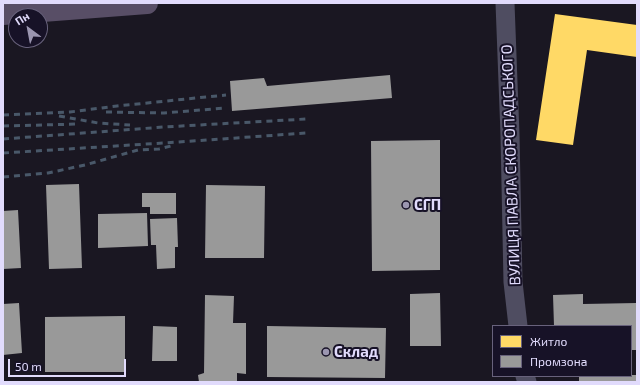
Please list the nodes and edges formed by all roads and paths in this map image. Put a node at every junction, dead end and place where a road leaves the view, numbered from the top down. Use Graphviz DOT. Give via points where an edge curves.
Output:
graph roads {
  1 [pos="147,3"];
  2 [pos="505,3"];
  3 [pos="3,14"];
  4 [pos="518,325"];
  1 -- 3 [label="main road"];
  2 -- 4 [label="street, ВУЛИЦЯ ПАВЛА СКОРОПАДСЬКОГО" via="513,282"];
}
